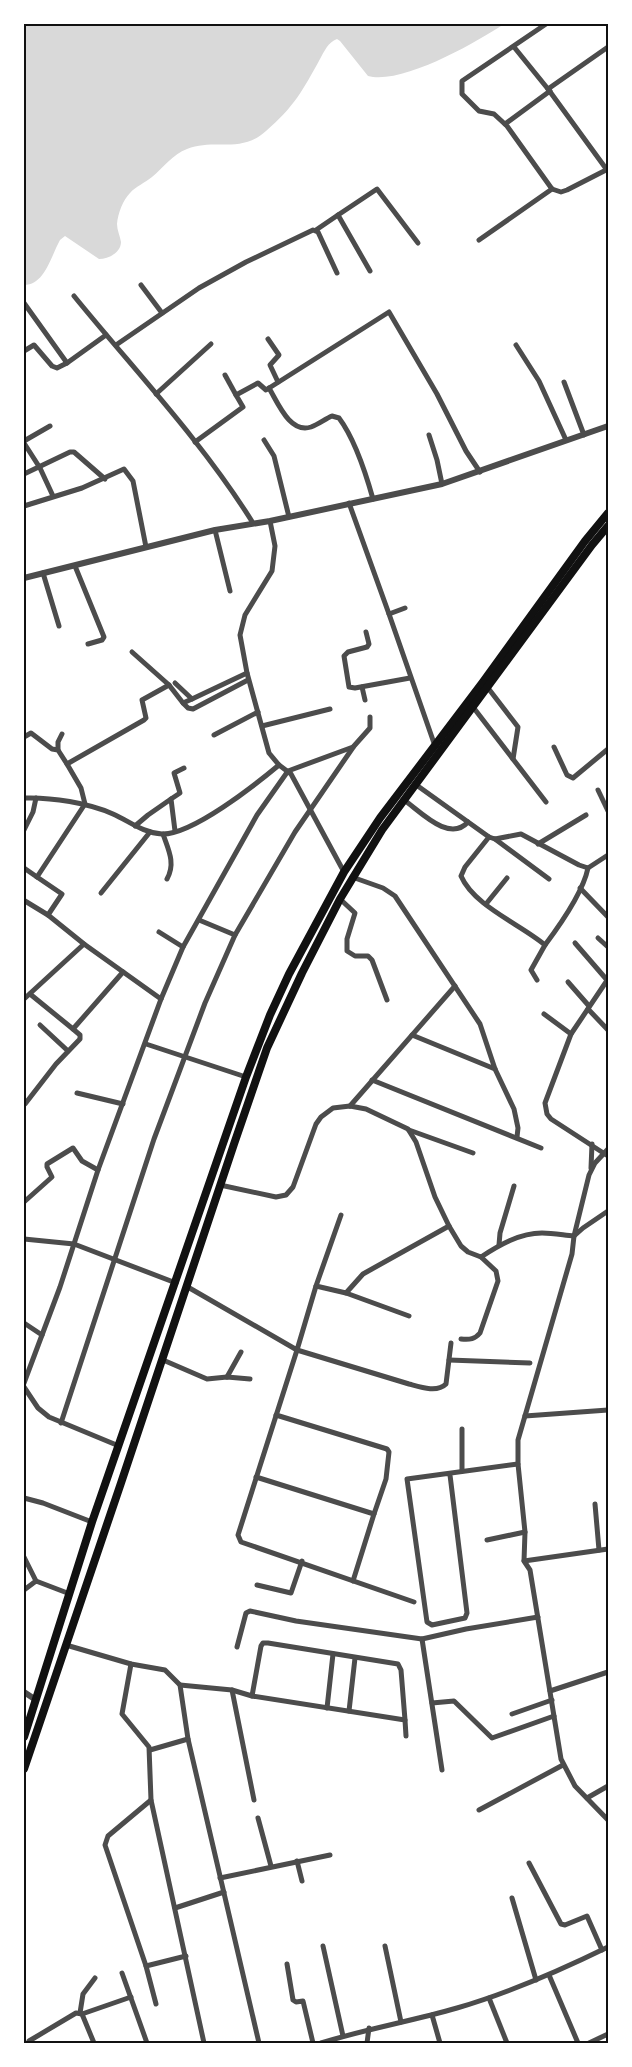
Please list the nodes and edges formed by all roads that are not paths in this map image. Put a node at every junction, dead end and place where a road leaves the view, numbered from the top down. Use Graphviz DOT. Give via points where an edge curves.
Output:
graph roads {
  1 [pos="546,24"];
  2 [pos="514,47"];
  3 [pos="608,47"];
  4 [pos="549,90"];
  5 [pos="505,124"];
  6 [pos="608,169"];
  7 [pos="552,189"];
  8 [pos="338,215"];
  9 [pos="316,230"];
  10 [pos="479,240"];
  11 [pos="418,242"];
  12 [pos="370,271"];
  13 [pos="337,273"];
  14 [pos="141,285"];
  15 [pos="74,296"];
  16 [pos="24,303"];
  17 [pos="162,313"];
  18 [pos="106,335"];
  19 [pos="268,339"];
  20 [pos="211,344"];
  21 [pos="116,345"];
  22 [pos="516,345"];
  23 [pos="24,350"];
  24 [pos="67,364"];
  25 [pos="225,375"];
  26 [pos="278,382"];
  27 [pos="564,382"];
  28 [pos="269,388"];
  29 [pos="156,394"];
  30 [pos="236,394"];
  31 [pos="50,426"];
  32 [pos="608,426"];
  33 [pos="584,434"];
  34 [pos="430,435"];
  35 [pos="264,440"];
  36 [pos="566,440"];
  37 [pos="24,442"];
  38 [pos="195,442"];
  39 [pos="40,468"];
  40 [pos="480,472"];
  41 [pos="24,474"];
  42 [pos="105,479"];
  43 [pos="442,484"];
  44 [pos="53,496"];
  45 [pos="373,499"];
  46 [pos="350,503"];
  47 [pos="24,506"];
  48 [pos="608,513"];
  49 [pos="289,517"];
  50 [pos="270,521"];
  51 [pos="253,523"];
  52 [pos="608,526"];
  53 [pos="214,530"];
  54 [pos="146,547"];
  55 [pos="76,566"];
  56 [pos="43,574"];
  57 [pos="24,578"];
  58 [pos="230,591"];
  59 [pos="405,608"];
  60 [pos="389,614"];
  61 [pos="59,626"];
  62 [pos="366,632"];
  63 [pos="88,644"];
  64 [pos="132,652"];
  65 [pos="246,672"];
  66 [pos="410,678"];
  67 [pos="248,680"];
  68 [pos="172,684"];
  69 [pos="362,687"];
  70 [pos="488,688"];
  71 [pos="192,699"];
  72 [pos="364,700"];
  73 [pos="183,703"];
  74 [pos="473,707"];
  75 [pos="330,709"];
  76 [pos="258,712"];
  77 [pos="370,717"];
  78 [pos="262,726"];
  79 [pos="62,734"];
  80 [pos="214,735"];
  81 [pos="24,737"];
  82 [pos="354,746"];
  83 [pos="435,746"];
  84 [pos="554,747"];
  85 [pos="608,749"];
  86 [pos="58,750"];
  87 [pos="513,759"];
  88 [pos="67,764"];
  89 [pos="278,765"];
  90 [pos="184,768"];
  91 [pos="288,771"];
  92 [pos="415,784"];
  93 [pos="598,790"];
  94 [pos="24,798"];
  95 [pos="36,798"];
  96 [pos="171,799"];
  97 [pos="404,800"];
  98 [pos="546,802"];
  99 [pos="85,804"];
  100 [pos="310,809"];
  101 [pos="608,811"];
  102 [pos="586,814"];
  103 [pos="468,822"];
  104 [pos="135,826"];
  105 [pos="24,830"];
  106 [pos="175,831"];
  107 [pos="150,832"];
  108 [pos="163,834"];
  109 [pos="492,838"];
  110 [pos="538,844"];
  111 [pos="608,855"];
  112 [pos="24,868"];
  113 [pos="588,868"];
  114 [pos="344,872"];
  115 [pos="37,877"];
  116 [pos="352,877"];
  117 [pos="167,878"];
  118 [pos="507,878"];
  119 [pos="549,879"];
  120 [pos="580,888"];
  121 [pos="101,893"];
  122 [pos="340,899"];
  123 [pos="25,901"];
  124 [pos="486,904"];
  125 [pos="48,915"];
  126 [pos="608,917"];
  127 [pos="199,920"];
  128 [pos="159,932"];
  129 [pos="236,935"];
  130 [pos="598,938"];
  131 [pos="575,943"];
  132 [pos="84,944"];
  133 [pos="545,944"];
  134 [pos="184,947"];
  135 [pos="608,947"];
  136 [pos="123,972"];
  137 [pos="537,980"];
  138 [pos="608,980"];
  139 [pos="568,982"];
  140 [pos="455,986"];
  141 [pos="30,994"];
  142 [pos="24,999"];
  143 [pos="161,999"];
  144 [pos="387,1000"];
  145 [pos="589,1008"];
  146 [pos="544,1014"];
  147 [pos="40,1025"];
  148 [pos="73,1029"];
  149 [pos="608,1030"];
  150 [pos="572,1034"];
  151 [pos="412,1035"];
  152 [pos="146,1044"];
  153 [pos="68,1050"];
  154 [pos="183,1057"];
  155 [pos="496,1069"];
  156 [pos="246,1077"];
  157 [pos="372,1080"];
  158 [pos="77,1093"];
  159 [pos="25,1104"];
  160 [pos="122,1104"];
  161 [pos="350,1106"];
  162 [pos="408,1129"];
  163 [pos="517,1137"];
  164 [pos="592,1144"];
  165 [pos="541,1148"];
  166 [pos="607,1152"];
  167 [pos="473,1153"];
  168 [pos="591,1169"];
  169 [pos="98,1170"];
  170 [pos="220,1185"];
  171 [pos="514,1186"];
  172 [pos="24,1202"];
  173 [pos="608,1211"];
  174 [pos="341,1215"];
  175 [pos="449,1226"];
  176 [pos="574,1236"];
  177 [pos="24,1239"];
  178 [pos="74,1244"];
  179 [pos="499,1245"];
  180 [pos="481,1257"];
  181 [pos="115,1258"];
  182 [pos="176,1283"];
  183 [pos="186,1286"];
  184 [pos="316,1286"];
  185 [pos="346,1293"];
  186 [pos="408,1316"];
  187 [pos="24,1323"];
  188 [pos="42,1335"];
  189 [pos="462,1339"];
  190 [pos="451,1343"];
  191 [pos="297,1350"];
  192 [pos="241,1352"];
  193 [pos="163,1360"];
  194 [pos="449,1360"];
  195 [pos="530,1363"];
  196 [pos="227,1378"];
  197 [pos="250,1379"];
  198 [pos="24,1383"];
  199 [pos="24,1387"];
  200 [pos="608,1410"];
  201 [pos="276,1415"];
  202 [pos="525,1416"];
  203 [pos="61,1423"];
  204 [pos="462,1429"];
  205 [pos="120,1446"];
  206 [pos="518,1464"];
  207 [pos="462,1471"];
  208 [pos="450,1474"];
  209 [pos="256,1477"];
  210 [pos="24,1498"];
  211 [pos="595,1504"];
  212 [pos="374,1514"];
  213 [pos="92,1522"];
  214 [pos="525,1532"];
  215 [pos="488,1540"];
  216 [pos="608,1549"];
  217 [pos="599,1550"];
  218 [pos="24,1557"];
  219 [pos="524,1561"];
  220 [pos="302,1562"];
  221 [pos="36,1581"];
  222 [pos="353,1581"];
  223 [pos="257,1585"];
  224 [pos="24,1590"];
  225 [pos="70,1594"];
  226 [pos="414,1602"];
  227 [pos="538,1617"];
  228 [pos="422,1639"];
  229 [pos="66,1645"];
  230 [pos="237,1647"];
  231 [pos="333,1654"];
  232 [pos="355,1658"];
  233 [pos="131,1664"];
  234 [pos="608,1672"];
  235 [pos="180,1685"];
  236 [pos="232,1690"];
  237 [pos="550,1691"];
  238 [pos="24,1692"];
  239 [pos="252,1696"];
  240 [pos="36,1700"];
  241 [pos="552,1700"];
  242 [pos="432,1703"];
  243 [pos="45,1706"];
  244 [pos="328,1708"];
  245 [pos="349,1712"];
  246 [pos="512,1714"];
  247 [pos="554,1716"];
  248 [pos="405,1720"];
  249 [pos="406,1736"];
  250 [pos="24,1737"];
  251 [pos="188,1739"];
  252 [pos="150,1750"];
  253 [pos="563,1765"];
  254 [pos="24,1769"];
  255 [pos="442,1770"];
  256 [pos="608,1786"];
  257 [pos="587,1798"];
  258 [pos="151,1800"];
  259 [pos="254,1800"];
  260 [pos="479,1810"];
  261 [pos="258,1818"];
  262 [pos="608,1820"];
  263 [pos="330,1855"];
  264 [pos="297,1861"];
  265 [pos="529,1863"];
  266 [pos="271,1866"];
  267 [pos="220,1878"];
  268 [pos="302,1881"];
  269 [pos="224,1892"];
  270 [pos="512,1898"];
  271 [pos="175,1908"];
  272 [pos="323,1946"];
  273 [pos="385,1946"];
  274 [pos="608,1947"];
  275 [pos="602,1950"];
  276 [pos="186,1956"];
  277 [pos="287,1964"];
  278 [pos="146,1966"];
  279 [pos="122,1973"];
  280 [pos="549,1975"];
  281 [pos="95,1978"];
  282 [pos="536,1980"];
  283 [pos="131,1997"];
  284 [pos="488,1998"];
  285 [pos="156,2004"];
  286 [pos="81,2013"];
  287 [pos="432,2015"];
  288 [pos="401,2022"];
  289 [pos="369,2028"];
  290 [pos="608,2034"];
  291 [pos="343,2036"];
  292 [pos="30,2041"];
  293 [pos="94,2043"];
  294 [pos="147,2043"];
  295 [pos="204,2043"];
  296 [pos="259,2043"];
  297 [pos="313,2043"];
  298 [pos="321,2043"];
  299 [pos="367,2043"];
  300 [pos="440,2043"];
  301 [pos="507,2043"];
  302 [pos="578,2043"];
  303 [pos="589,2043"];
  1 -- 2 [label="street"];
  2 -- 4 [label="street"];
  2 -- 5 [label="street" via="469,75 460,86 462,94 474,107 494,114"];
  3 -- 4 [label="street"];
  4 -- 5 [label="street"];
  4 -- 6 [label="street"];
  5 -- 7 [label="street"];
  6 -- 7 [label="street" via="567,190"];
  7 -- 10 [label="street"];
  8 -- 9 [label="street"];
  8 -- 11 [label="street" via="377,189"];
  8 -- 12 [label="street"];
  9 -- 13 [label="street"];
  9 -- 17 [label="street" via="246,262"];
  14 -- 17 [label="street"];
  15 -- 18 [label="street"];
  16 -- 24 [label="street"];
  17 -- 21 [label="street"];
  18 -- 21 [label="street"];
  18 -- 24 [label="street"];
  19 -- 26 [label="street" via="278,354 270,365"];
  20 -- 29 [label="street"];
  21 -- 29 [label="street"];
  22 -- 36 [label="street" via="539,381"];
  23 -- 24 [label="street" via="32,344 55,368"];
  25 -- 30 [label="street"];
  26 -- 28 [label="street"];
  26 -- 40 [label="street" via="390,312"];
  27 -- 33 [label="street"];
  28 -- 30 [label="street" via="265,390 258,383"];
  28 -- 45 [label="street" via="298,428 310,427 332,416 339,418 349,434"];
  29 -- 38 [label="street"];
  30 -- 38 [label="street" via="243,407"];
  31 -- 37 [label="street"];
  32 -- 33 [label="street"];
  33 -- 36 [label="street"];
  34 -- 43 [label="street"];
  35 -- 49 [label="street" via="274,456"];
  36 -- 40 [label="street"];
  37 -- 39 [label="street"];
  38 -- 51 [label="street" via="230,486"];
  39 -- 41 [label="street"];
  39 -- 42 [label="street" via="74,452"];
  39 -- 44 [label="street"];
  40 -- 43 [label="street"];
  42 -- 44 [label="street"];
  42 -- 54 [label="street" via="121,469 129,473"];
  43 -- 45 [label="street"];
  44 -- 47 [label="street"];
  45 -- 46 [label="street"];
  46 -- 49 [label="street"];
  46 -- 60 [label="street"];
  48 -- 83 [label="highway"];
  49 -- 50 [label="street"];
  50 -- 51 [label="street"];
  50 -- 65 [label="street" via="275,546 272,571 244,616 240,635"];
  51 -- 53 [label="street"];
  52 -- 70 [label="highway"];
  53 -- 54 [label="street"];
  53 -- 58 [label="street"];
  54 -- 55 [label="street"];
  55 -- 56 [label="street"];
  55 -- 63 [label="street" via="104,637"];
  56 -- 57 [label="street"];
  56 -- 61 [label="street"];
  59 -- 60 [label="street"];
  60 -- 66 [label="street"];
  62 -- 69 [label="street" via="367,647 344,656 349,688"];
  64 -- 68 [label="street"];
  65 -- 67 [label="street"];
  65 -- 71 [label="street"];
  66 -- 69 [label="street"];
  66 -- 83 [label="street"];
  67 -- 73 [label="street" via="194,709"];
  67 -- 76 [label="street"];
  68 -- 71 [label="street"];
  68 -- 73 [label="street"];
  68 -- 88 [label="street" via="142,700 144,720"];
  69 -- 72 [label="street"];
  70 -- 74 [label="highway"];
  70 -- 87 [label="street" via="518,727"];
  71 -- 73 [label="street"];
  74 -- 87 [label="street"];
  74 -- 92 [label="highway"];
  75 -- 78 [label="street"];
  76 -- 78 [label="street"];
  76 -- 80 [label="street"];
  77 -- 82 [label="street" via="370,728"];
  78 -- 89 [label="street" via="269,752"];
  79 -- 86 [label="street"];
  81 -- 86 [label="street" via="31,734"];
  82 -- 91 [label="street"];
  82 -- 100 [label="street"];
  83 -- 114 [label="highway"];
  84 -- 85 [label="street" via="567,775 573,778"];
  86 -- 88 [label="street"];
  87 -- 98 [label="street"];
  88 -- 99 [label="street" via="81,788"];
  89 -- 91 [label="street"];
  89 -- 106 [label="street" via="210,816"];
  90 -- 96 [label="street" via="174,773 180,793"];
  91 -- 100 [label="street"];
  91 -- 127 [label="street" via="257,815"];
  92 -- 97 [label="highway"];
  92 -- 103 [label="street"];
  93 -- 101 [label="street"];
  94 -- 95 [label="street"];
  95 -- 99 [label="street"];
  95 -- 105 [label="street"];
  96 -- 104 [label="street"];
  96 -- 106 [label="street"];
  97 -- 103 [label="street" via="447,829 459,828"];
  97 -- 116 [label="highway"];
  99 -- 104 [label="street"];
  99 -- 115 [label="street"];
  100 -- 114 [label="street"];
  100 -- 129 [label="street"];
  102 -- 110 [label="street"];
  103 -- 109 [label="street"];
  104 -- 107 [label="street"];
  106 -- 108 [label="street"];
  107 -- 108 [label="street"];
  107 -- 121 [label="street"];
  108 -- 117 [label="street" via="172,864"];
  109 -- 110 [label="street" via="518,834"];
  109 -- 119 [label="street"];
  109 -- 124 [label="street" via="464,867 461,876 464,884"];
  110 -- 113 [label="street"];
  111 -- 113 [label="street"];
  112 -- 115 [label="street"];
  113 -- 120 [label="street"];
  114 -- 116 [label="highway"];
  114 -- 156 [label="highway" via="289,974"];
  115 -- 125 [label="street" via="62,894"];
  116 -- 122 [label="highway"];
  116 -- 140 [label="street" via="395,896"];
  118 -- 124 [label="street"];
  120 -- 126 [label="street"];
  120 -- 133 [label="street" via="562,922"];
  122 -- 144 [label="street" via="355,913 347,951 372,960"];
  122 -- 170 [label="highway" via="267,1048"];
  123 -- 125 [label="street"];
  124 -- 133 [label="street"];
  125 -- 132 [label="street"];
  127 -- 129 [label="street"];
  127 -- 134 [label="street"];
  128 -- 134 [label="street"];
  129 -- 154 [label="street"];
  130 -- 135 [label="street"];
  131 -- 138 [label="street"];
  132 -- 136 [label="street"];
  132 -- 141 [label="street"];
  133 -- 137 [label="street" via="531,970"];
  134 -- 143 [label="street"];
  136 -- 143 [label="street"];
  136 -- 148 [label="street"];
  138 -- 145 [label="street"];
  139 -- 145 [label="street"];
  140 -- 151 [label="street"];
  140 -- 155 [label="street" via="480,1024"];
  141 -- 142 [label="street"];
  141 -- 148 [label="street"];
  143 -- 152 [label="street"];
  145 -- 149 [label="street"];
  145 -- 150 [label="street"];
  146 -- 150 [label="street"];
  147 -- 153 [label="street"];
  148 -- 153 [label="street" via="80,1037"];
  150 -- 164 [label="street" via="545,1103 551,1119"];
  151 -- 155 [label="street"];
  151 -- 157 [label="street"];
  152 -- 154 [label="street"];
  152 -- 160 [label="street"];
  153 -- 159 [label="street"];
  154 -- 156 [label="street"];
  154 -- 181 [label="street"];
  155 -- 163 [label="street" via="514,1109"];
  156 -- 182 [label="highway"];
  157 -- 161 [label="street"];
  157 -- 163 [label="street"];
  158 -- 160 [label="street"];
  160 -- 169 [label="street"];
  161 -- 162 [label="street" via="366,1109"];
  161 -- 170 [label="street" via="333,1108 321,1116 293,1187 286,1195 276,1197"];
  162 -- 167 [label="street"];
  162 -- 175 [label="street"];
  163 -- 165 [label="street"];
  164 -- 166 [label="street"];
  164 -- 168 [label="street"];
  166 -- 168 [label="street"];
  168 -- 176 [label="street"];
  169 -- 172 [label="street" via="82,1160 73,1148 47,1164 52,1177"];
  169 -- 178 [label="street"];
  170 -- 183 [label="highway"];
  171 -- 179 [label="street"];
  173 -- 176 [label="street"];
  174 -- 184 [label="street"];
  175 -- 180 [label="street" via="460,1246"];
  175 -- 185 [label="street" via="363,1274"];
  176 -- 179 [label="street" via="540,1233"];
  176 -- 202 [label="street" via="572,1254"];
  177 -- 178 [label="street"];
  178 -- 181 [label="street"];
  178 -- 188 [label="street"];
  179 -- 180 [label="street"];
  180 -- 189 [label="street" via="496,1271 498,1281 480,1333 475,1338"];
  181 -- 182 [label="street"];
  181 -- 203 [label="street"];
  182 -- 205 [label="highway"];
  183 -- 191 [label="street"];
  183 -- 193 [label="highway"];
  184 -- 185 [label="street"];
  184 -- 191 [label="street"];
  185 -- 186 [label="street"];
  187 -- 188 [label="street"];
  188 -- 198 [label="street"];
  190 -- 194 [label="street"];
  191 -- 194 [label="street" via="424,1388 445,1386"];
  191 -- 201 [label="street"];
  192 -- 196 [label="street"];
  193 -- 196 [label="street" via="206,1379"];
  193 -- 229 [label="highway"];
  194 -- 195 [label="street"];
  196 -- 197 [label="street"];
  199 -- 203 [label="street" via="38,1408"];
  200 -- 202 [label="street"];
  201 -- 209 [label="street"];
  201 -- 212 [label="street" via="387,1449 386,1479"];
  202 -- 206 [label="street" via="518,1440"];
  203 -- 205 [label="street"];
  204 -- 207 [label="street"];
  205 -- 213 [label="highway"];
  206 -- 207 [label="street"];
  206 -- 214 [label="street"];
  207 -- 208 [label="street"];
  208 -- 208 [label="street" via="407,1480 427,1622 432,1625 460,1620 467,1614"];
  209 -- 212 [label="street"];
  209 -- 220 [label="street" via="238,1535 241,1542"];
  210 -- 213 [label="street"];
  211 -- 217 [label="street"];
  212 -- 222 [label="street"];
  213 -- 225 [label="highway"];
  214 -- 215 [label="street"];
  214 -- 219 [label="street"];
  216 -- 217 [label="street"];
  217 -- 219 [label="street"];
  218 -- 221 [label="street"];
  219 -- 227 [label="street" via="530,1570"];
  220 -- 222 [label="street"];
  220 -- 223 [label="street" via="291,1592"];
  221 -- 224 [label="street"];
  221 -- 225 [label="street"];
  222 -- 226 [label="street"];
  225 -- 240 [label="highway"];
  227 -- 228 [label="street"];
  227 -- 237 [label="street"];
  228 -- 230 [label="street" via="250,1611 246,1613"];
  228 -- 242 [label="street"];
  229 -- 233 [label="street"];
  229 -- 243 [label="highway"];
  231 -- 232 [label="street"];
  231 -- 239 [label="street" via="263,1643"];
  231 -- 244 [label="street"];
  232 -- 245 [label="street"];
  232 -- 248 [label="street" via="398,1664"];
  233 -- 235 [label="street" via="165,1670"];
  233 -- 252 [label="street" via="122,1714"];
  234 -- 237 [label="street"];
  235 -- 236 [label="street"];
  235 -- 251 [label="street"];
  236 -- 239 [label="street"];
  236 -- 259 [label="street"];
  237 -- 241 [label="street"];
  238 -- 240 [label="street"];
  239 -- 244 [label="street"];
  240 -- 243 [label="highway"];
  240 -- 250 [label="highway"];
  241 -- 246 [label="street"];
  241 -- 247 [label="street"];
  242 -- 247 [label="street" via="454,1701 492,1738"];
  242 -- 255 [label="street"];
  243 -- 254 [label="highway"];
  244 -- 245 [label="street"];
  245 -- 248 [label="street"];
  247 -- 253 [label="street"];
  248 -- 249 [label="street"];
  251 -- 252 [label="street"];
  251 -- 267 [label="street"];
  252 -- 258 [label="street"];
  253 -- 257 [label="street"];
  253 -- 260 [label="street"];
  256 -- 257 [label="street"];
  257 -- 262 [label="street"];
  258 -- 271 [label="street"];
  258 -- 278 [label="street" via="108,1836 105,1845"];
  261 -- 266 [label="street"];
  263 -- 264 [label="street"];
  264 -- 266 [label="street"];
  264 -- 268 [label="street"];
  265 -- 275 [label="street" via="561,1924 587,1916"];
  266 -- 267 [label="street"];
  267 -- 269 [label="street"];
  269 -- 271 [label="street"];
  269 -- 296 [label="street"];
  270 -- 282 [label="street"];
  271 -- 276 [label="street"];
  272 -- 291 [label="street"];
  273 -- 288 [label="street"];
  274 -- 275 [label="street"];
  275 -- 280 [label="street"];
  276 -- 278 [label="street"];
  276 -- 295 [label="street"];
  277 -- 297 [label="street" via="294,2000 303,2001"];
  278 -- 285 [label="street"];
  279 -- 283 [label="street"];
  280 -- 282 [label="street"];
  280 -- 302 [label="street"];
  281 -- 286 [label="street" via="83,1994"];
  282 -- 284 [label="street"];
  283 -- 286 [label="street"];
  283 -- 294 [label="street"];
  284 -- 287 [label="street"];
  284 -- 301 [label="street"];
  286 -- 292 [label="street" via="59,2022"];
  286 -- 293 [label="street"];
  287 -- 288 [label="street"];
  287 -- 300 [label="street"];
  288 -- 289 [label="street"];
  289 -- 291 [label="street"];
  289 -- 299 [label="street"];
  290 -- 303 [label="street"];
  291 -- 298 [label="street"];
}
